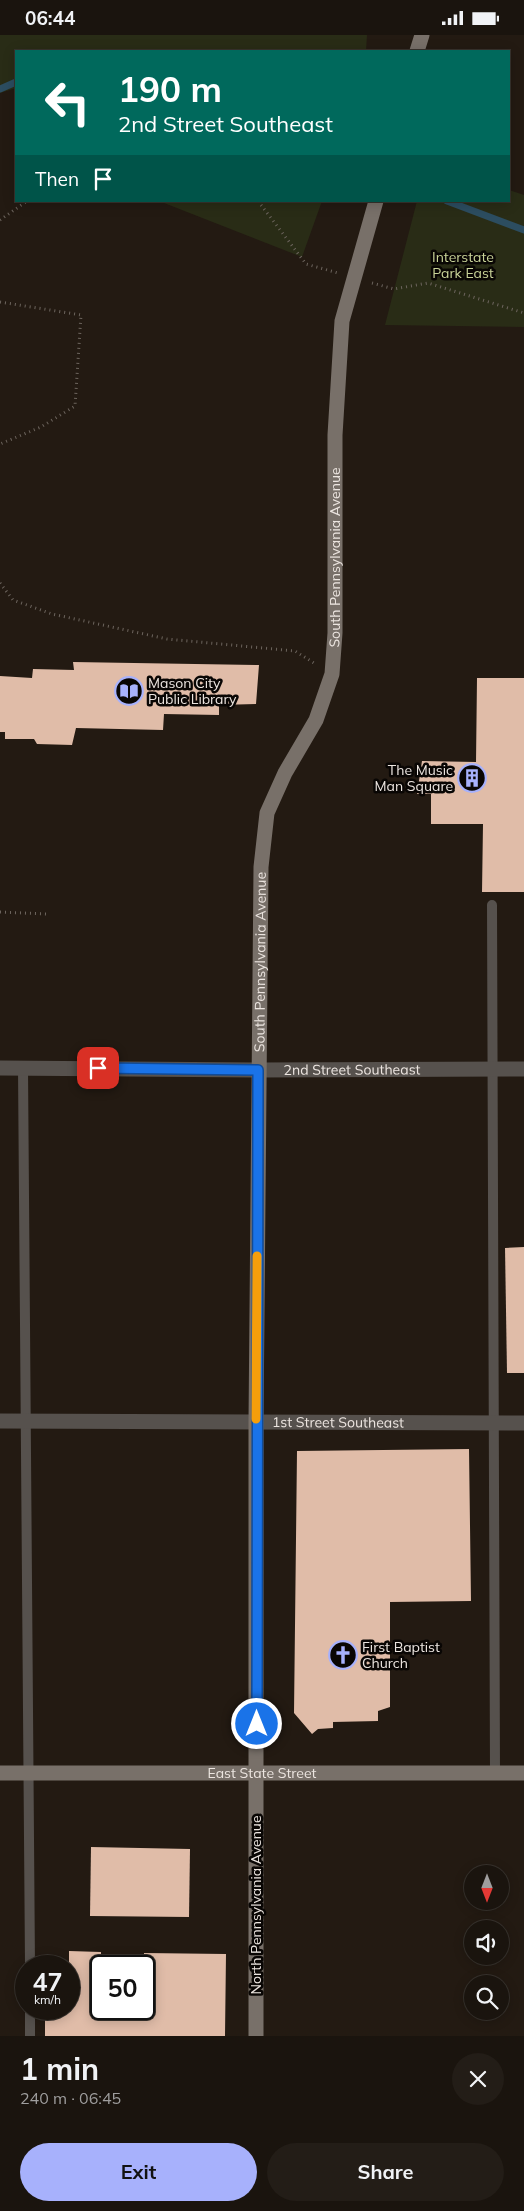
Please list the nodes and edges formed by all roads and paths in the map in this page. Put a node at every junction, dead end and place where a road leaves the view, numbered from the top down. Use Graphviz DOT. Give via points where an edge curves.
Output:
graph roads {
  1 [pos="422,35"];
  2 [pos="417,50"];
  3 [pos="26,202"];
  4 [pos="259,202"];
  5 [pos="376,202"];
  6 [pos="0,220"];
  7 [pos="341,274"];
  8 [pos="368,281"];
  9 [pos="0,302"];
  10 [pos="524,313"];
  11 [pos="0,444"];
  12 [pos="0,583"];
  13 [pos="332,674"];
  14 [pos="492,905"];
  15 [pos="0,912"];
  16 [pos="46,913"];
  17 [pos="0,1068"];
  18 [pos="23,1068"];
  19 [pos="524,1069"];
  20 [pos="258,1070"];
  21 [pos="492,1070"];
  22 [pos="0,1421"];
  23 [pos="26,1421"];
  24 [pos="256,1421"];
  25 [pos="494,1422"];
  26 [pos="524,1423"];
  27 [pos="0,1773"];
  28 [pos="28,1773"];
  29 [pos="257,1773"];
  30 [pos="495,1773"];
  31 [pos="524,1773"];
  32 [pos="30,1955"];
  33 [pos="30,2020"];
  34 [pos="30,2036"];
  35 [pos="256,2036"];
  1 -- 2 [label="main road"];
  3 -- 6 [label="path"];
  4 -- 7 [label="path" via="306,264"];
  5 -- 13 [label="main road, South Pennsylvania Avenue" via="342,321 335,435"];
  8 -- 10 [label="path" via="394,289 428,283"];
  9 -- 11 [label="path" via="81,315 76,406 41,427"];
  12 -- 13 [label="path" via="13,600 52,613 167,639 295,651"];
  13 -- 20 [label="main road, South Pennsylvania Avenue" via="316,720 285,773 267,813 261,867"];
  14 -- 21 [label="lane"];
  15 -- 16 [label="path"];
  17 -- 18 [label="street, 2nd Street Southeast"];
  18 -- 20 [label="street, 2nd Street Southeast"];
  18 -- 23 [label="lane"];
  19 -- 21 [label="street, 2nd Street Southeast"];
  20 -- 21 [label="street, 2nd Street Southeast"];
  20 -- 24 [label="main road, South Pennsylvania Avenue"];
  21 -- 25 [label="lane"];
  22 -- 23 [label="street, 1st Street Southeast"];
  23 -- 24 [label="street, 1st Street Southeast"];
  23 -- 28 [label="lane"];
  24 -- 25 [label="street, 1st Street Southeast"];
  24 -- 29 [label="main road, South Pennsylvania Avenue"];
  25 -- 26 [label="street, 1st Street Southeast"];
  25 -- 30 [label="lane"];
  27 -- 28 [label="main road, East State Street"];
  28 -- 29 [label="main road, East State Street"];
  28 -- 32 [label="lane"];
  29 -- 30 [label="main road, East State Street"];
  29 -- 35 [label="main road, North Pennsylvania Avenue"];
  30 -- 31 [label="main road, East State Street"];
  33 -- 34 [label="lane"];
}
